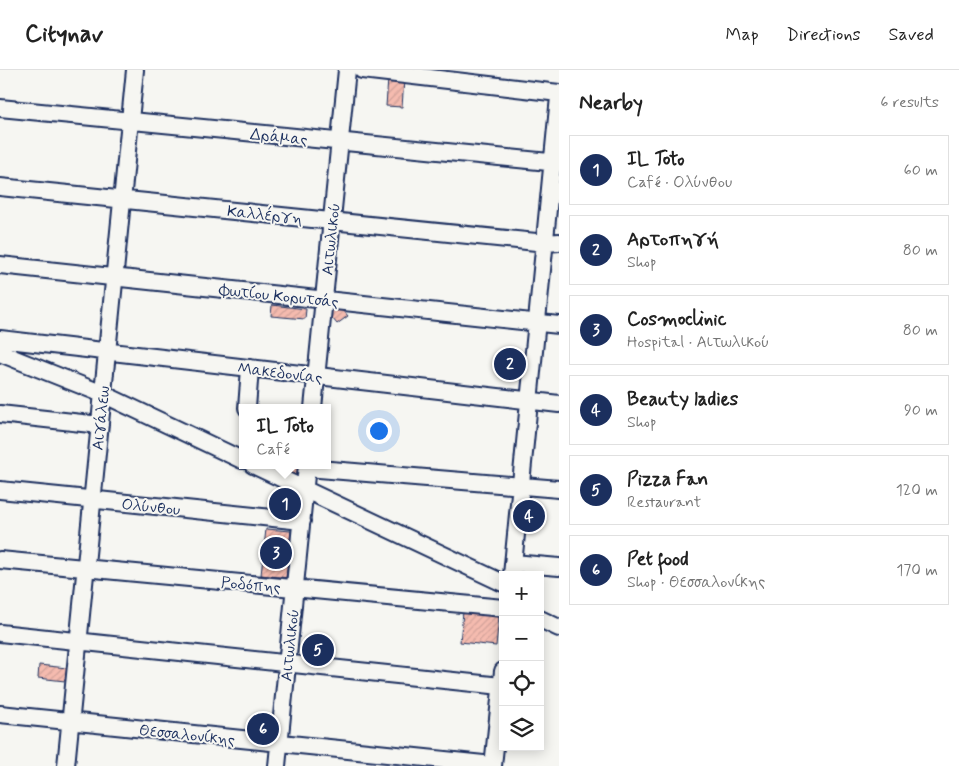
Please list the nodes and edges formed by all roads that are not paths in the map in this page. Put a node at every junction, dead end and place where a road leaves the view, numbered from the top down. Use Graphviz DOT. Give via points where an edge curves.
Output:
graph roads {
  1 [pos="134,70"];
  2 [pos="347,70"];
  3 [pos="362,70"];
  4 [pos="559,92"];
  5 [pos="559,97"];
  6 [pos="0,108"];
  7 [pos="130,121"];
  8 [pos="339,142"];
  9 [pos="556,163"];
  10 [pos="0,187"];
  11 [pos="122,200"];
  12 [pos="332,221"];
  13 [pos="552,242"];
  14 [pos="0,265"];
  15 [pos="114,277"];
  16 [pos="324,300"];
  17 [pos="538,322"];
  18 [pos="559,325"];
  19 [pos="0,339"];
  20 [pos="107,352"];
  21 [pos="0,353"];
  22 [pos="250,368"];
  23 [pos="316,376"];
  24 [pos="103,394"];
  25 [pos="530,401"];
  26 [pos="247,404"];
  27 [pos="313,404"];
  28 [pos="559,404"];
  29 [pos="0,414"];
  30 [pos="100,425"];
  31 [pos="239,456"];
  32 [pos="331,468"];
  33 [pos="264,469"];
  34 [pos="307,469"];
  35 [pos="521,486"];
  36 [pos="559,489"];
  37 [pos="0,490"];
  38 [pos="305,490"];
  39 [pos="92,500"];
  40 [pos="302,521"];
  41 [pos="0,560"];
  42 [pos="559,567"];
  43 [pos="86,568"];
  44 [pos="513,569"];
  45 [pos="499,581"];
  46 [pos="295,588"];
  47 [pos="499,608"];
  48 [pos="544,621"];
  49 [pos="559,628"];
  50 [pos="0,633"];
  51 [pos="78,641"];
  52 [pos="287,664"];
  53 [pos="499,678"];
  54 [pos="499,706"];
  55 [pos="0,714"];
  56 [pos="70,722"];
  57 [pos="279,743"];
  58 [pos="66,766"];
  59 [pos="277,766"];
  60 [pos="493,766"];
  1 -- 7 [label="street, Αιγάλεω"];
  2 -- 8 [label="street, Αιτωλικού"];
  3 -- 4 [label="street"];
  5 -- 9 [label="street"];
  6 -- 7 [label="street, Δράμας"];
  7 -- 8 [label="street, Δράμας"];
  7 -- 11 [label="street, Αιγάλεω"];
  8 -- 9 [label="street, Δράμας"];
  8 -- 12 [label="street, Αιτωλικού"];
  9 -- 13 [label="street"];
  10 -- 11 [label="street, Καλλέργη"];
  11 -- 12 [label="street, Καλλέργη"];
  11 -- 15 [label="street, Αιγάλεω"];
  12 -- 13 [label="street, Καλλέργη"];
  12 -- 16 [label="street, Αιτωλικού"];
  13 -- 17 [label="street"];
  14 -- 15 [label="street, Φωτίου Κορυτσάς"];
  15 -- 16 [label="street, Φωτίου Κορυτσάς"];
  15 -- 20 [label="street, Αιγάλεω"];
  16 -- 17 [label="street, Φωτίου Κορυτσάς"];
  16 -- 23 [label="street, Αιτωλικού"];
  17 -- 18 [label="street, Φωτίου Κορυτσάς"];
  17 -- 25 [label="street"];
  19 -- 20 [label="street, Μακεδονίας"];
  20 -- 22 [label="street, Μακεδονίας"];
  20 -- 24 [label="street, Αιγάλεω"];
  21 -- 24 [label="street"];
  22 -- 23 [label="street, Μακεδονίας"];
  22 -- 26 [label="street"];
  23 -- 25 [label="street, Μακεδονίας"];
  23 -- 27 [label="street, Αιτωλικού"];
  24 -- 30 [label="street, Αιγάλεω"];
  24 -- 31 [label="street"];
  25 -- 28 [label="street, Μακεδονίας"];
  25 -- 35 [label="street"];
  29 -- 30 [label="street"];
  30 -- 39 [label="street, Αιγάλεω"];
  32 -- 35 [label="street"];
  33 -- 38 [label="street"];
  34 -- 38 [label="street, Αιτωλικού"];
  35 -- 36 [label="street"];
  35 -- 44 [label="street"];
  37 -- 39 [label="street, Ολύνθου"];
  38 -- 40 [label="street, Αιτωλικού"];
  38 -- 45 [label="street"];
  39 -- 40 [label="street, Ολύνθου"];
  39 -- 43 [label="street, Αιγάλεω"];
  40 -- 46 [label="street, Αιτωλικού"];
  41 -- 43 [label="street, Ροδόπης"];
  42 -- 44 [label="street"];
  43 -- 46 [label="street, Ροδόπης"];
  43 -- 51 [label="street, Αιγάλεω"];
  46 -- 47 [label="street, Ροδόπης"];
  46 -- 52 [label="street, Αιτωλικού"];
  48 -- 49 [label="street"];
  50 -- 51 [label="street"];
  51 -- 52 [label="street"];
  51 -- 56 [label="street, Αιγάλεω"];
  52 -- 53 [label="street"];
  52 -- 57 [label="street, Αιτωλικού"];
  54 -- 60 [label="street"];
  55 -- 56 [label="street, Θεσσαλονίκης"];
  56 -- 57 [label="street, Θεσσαλονίκης"];
  56 -- 58 [label="street, Αιγάλεω"];
  57 -- 59 [label="street, Αιτωλικού"];
  57 -- 60 [label="street, Θεσσαλονίκης"];
}
